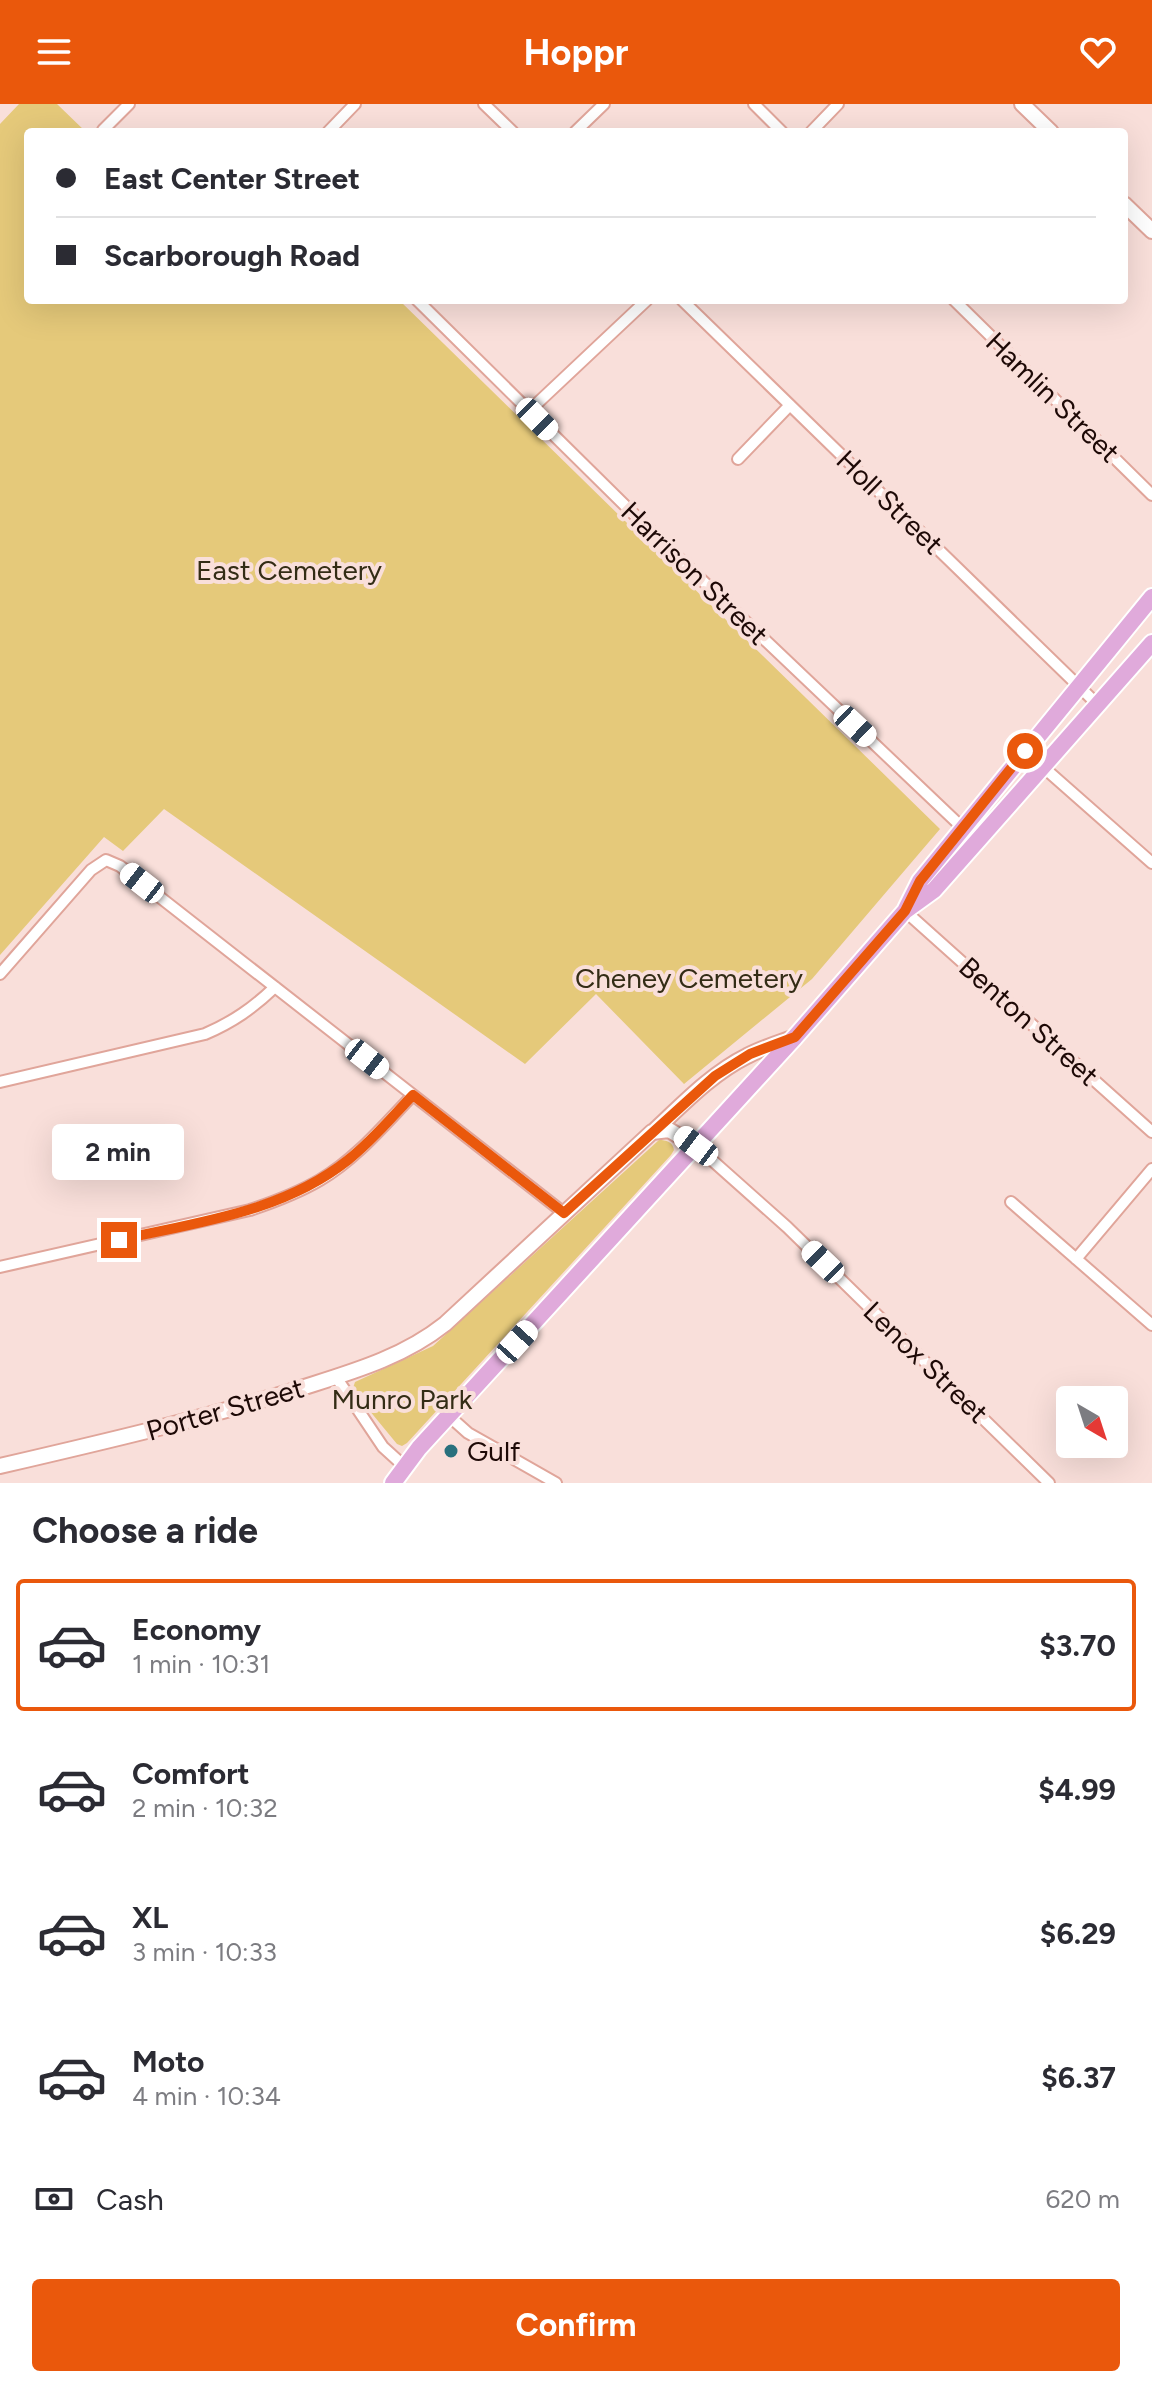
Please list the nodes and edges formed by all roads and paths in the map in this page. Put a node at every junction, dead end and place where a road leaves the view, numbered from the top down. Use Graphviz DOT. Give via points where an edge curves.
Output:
graph roads {
  1 [pos="129,104"];
  2 [pos="355,104"];
  3 [pos="484,104"];
  4 [pos="604,104"];
  5 [pos="754,104"];
  6 [pos="838,104"];
  7 [pos="1022,104"];
  8 [pos="105,128"];
  9 [pos="332,128"];
  10 [pos="509,128"];
  11 [pos="579,128"];
  12 [pos="778,128"];
  13 [pos="815,128"];
  14 [pos="1047,128"];
  15 [pos="1128,208"];
  16 [pos="1152,231"];
  17 [pos="421,304"];
  18 [pos="643,304"];
  19 [pos="686,304"];
  20 [pos="958,304"];
  21 [pos="790,405"];
  22 [pos="529,411"];
  23 [pos="738,459"];
  24 [pos="1152,495"];
  25 [pos="1152,597"];
  26 [pos="1152,643"];
  27 [pos="1079,685"];
  28 [pos="1098,705"];
  29 [pos="1025,751"];
  30 [pos="1044,768"];
  31 [pos="963,828"];
  32 [pos="977,842"];
  33 [pos="1152,863"];
  34 [pos="905,911"];
  35 [pos="0,974"];
  36 [pos="275,987"];
  37 [pos="795,1037"];
  38 [pos="0,1082"];
  39 [pos="413,1095"];
  40 [pos="652,1132"];
  41 [pos="1152,1132"];
  42 [pos="696,1146"];
  43 [pos="1152,1169"];
  44 [pos="1011,1202"];
  45 [pos="564,1213"];
  46 [pos="1076,1259"];
  47 [pos="0,1267"];
  48 [pos="1152,1325"];
  49 [pos="336,1377"];
  50 [pos="449,1416"];
  51 [pos="0,1466"];
  52 [pos="405,1467"];
  53 [pos="393,1483"];
  54 [pos="556,1483"];
  55 [pos="1049,1483"];
  1 -- 8 [label="street"];
  2 -- 9 [label="street"];
  3 -- 10 [label="street"];
  4 -- 11 [label="street"];
  5 -- 12 [label="street"];
  6 -- 13 [label="street"];
  7 -- 14 [label="street"];
  15 -- 16 [label="street"];
  17 -- 22 [label="street, Harrison Street"];
  18 -- 22 [label="street"];
  19 -- 21 [label="street, Holl Street"];
  20 -- 24 [label="street, Hamlin Street"];
  21 -- 23 [label="street"];
  21 -- 27 [label="street, Holl Street"];
  22 -- 31 [label="street, Harrison Street"];
  25 -- 27 [label="main road"];
  26 -- 28 [label="main road"];
  27 -- 28 [label="street, Holl Street"];
  27 -- 29 [label="main road"];
  28 -- 30 [label="main road"];
  29 -- 30 [label="street"];
  29 -- 31 [label="main road"];
  30 -- 32 [label="main road"];
  30 -- 33 [label="street"];
  31 -- 32 [label="street, Harrison Street"];
  31 -- 34 [label="main road" via="920,881"];
  32 -- 34 [label="main road" via="934,890"];
  34 -- 37 [label="main road"];
  34 -- 41 [label="street, Benton Street"];
  35 -- 36 [label="street" via="91,870 106,860"];
  36 -- 38 [label="street" via="235,1021 205,1034"];
  36 -- 39 [label="street"];
  37 -- 40 [label="street, Porter Street" via="724,1070"];
  37 -- 42 [label="main road"];
  39 -- 45 [label="street"];
  39 -- 47 [label="street" via="349,1160 286,1197 250,1210"];
  40 -- 42 [label="street" via="669,1130"];
  40 -- 45 [label="street, Porter Street"];
  42 -- 50 [label="main road"];
  42 -- 55 [label="street, Lenox Street" via="787,1227"];
  43 -- 46 [label="street"];
  44 -- 46 [label="street"];
  45 -- 49 [label="street, Porter Street" via="423,1342"];
  46 -- 48 [label="street"];
  49 -- 51 [label="street, Porter Street" via="200,1419"];
  49 -- 52 [label="street" via="383,1447"];
  50 -- 52 [label="main road"];
  50 -- 54 [label="street" via="468,1433"];
  52 -- 53 [label="main road"];
}
